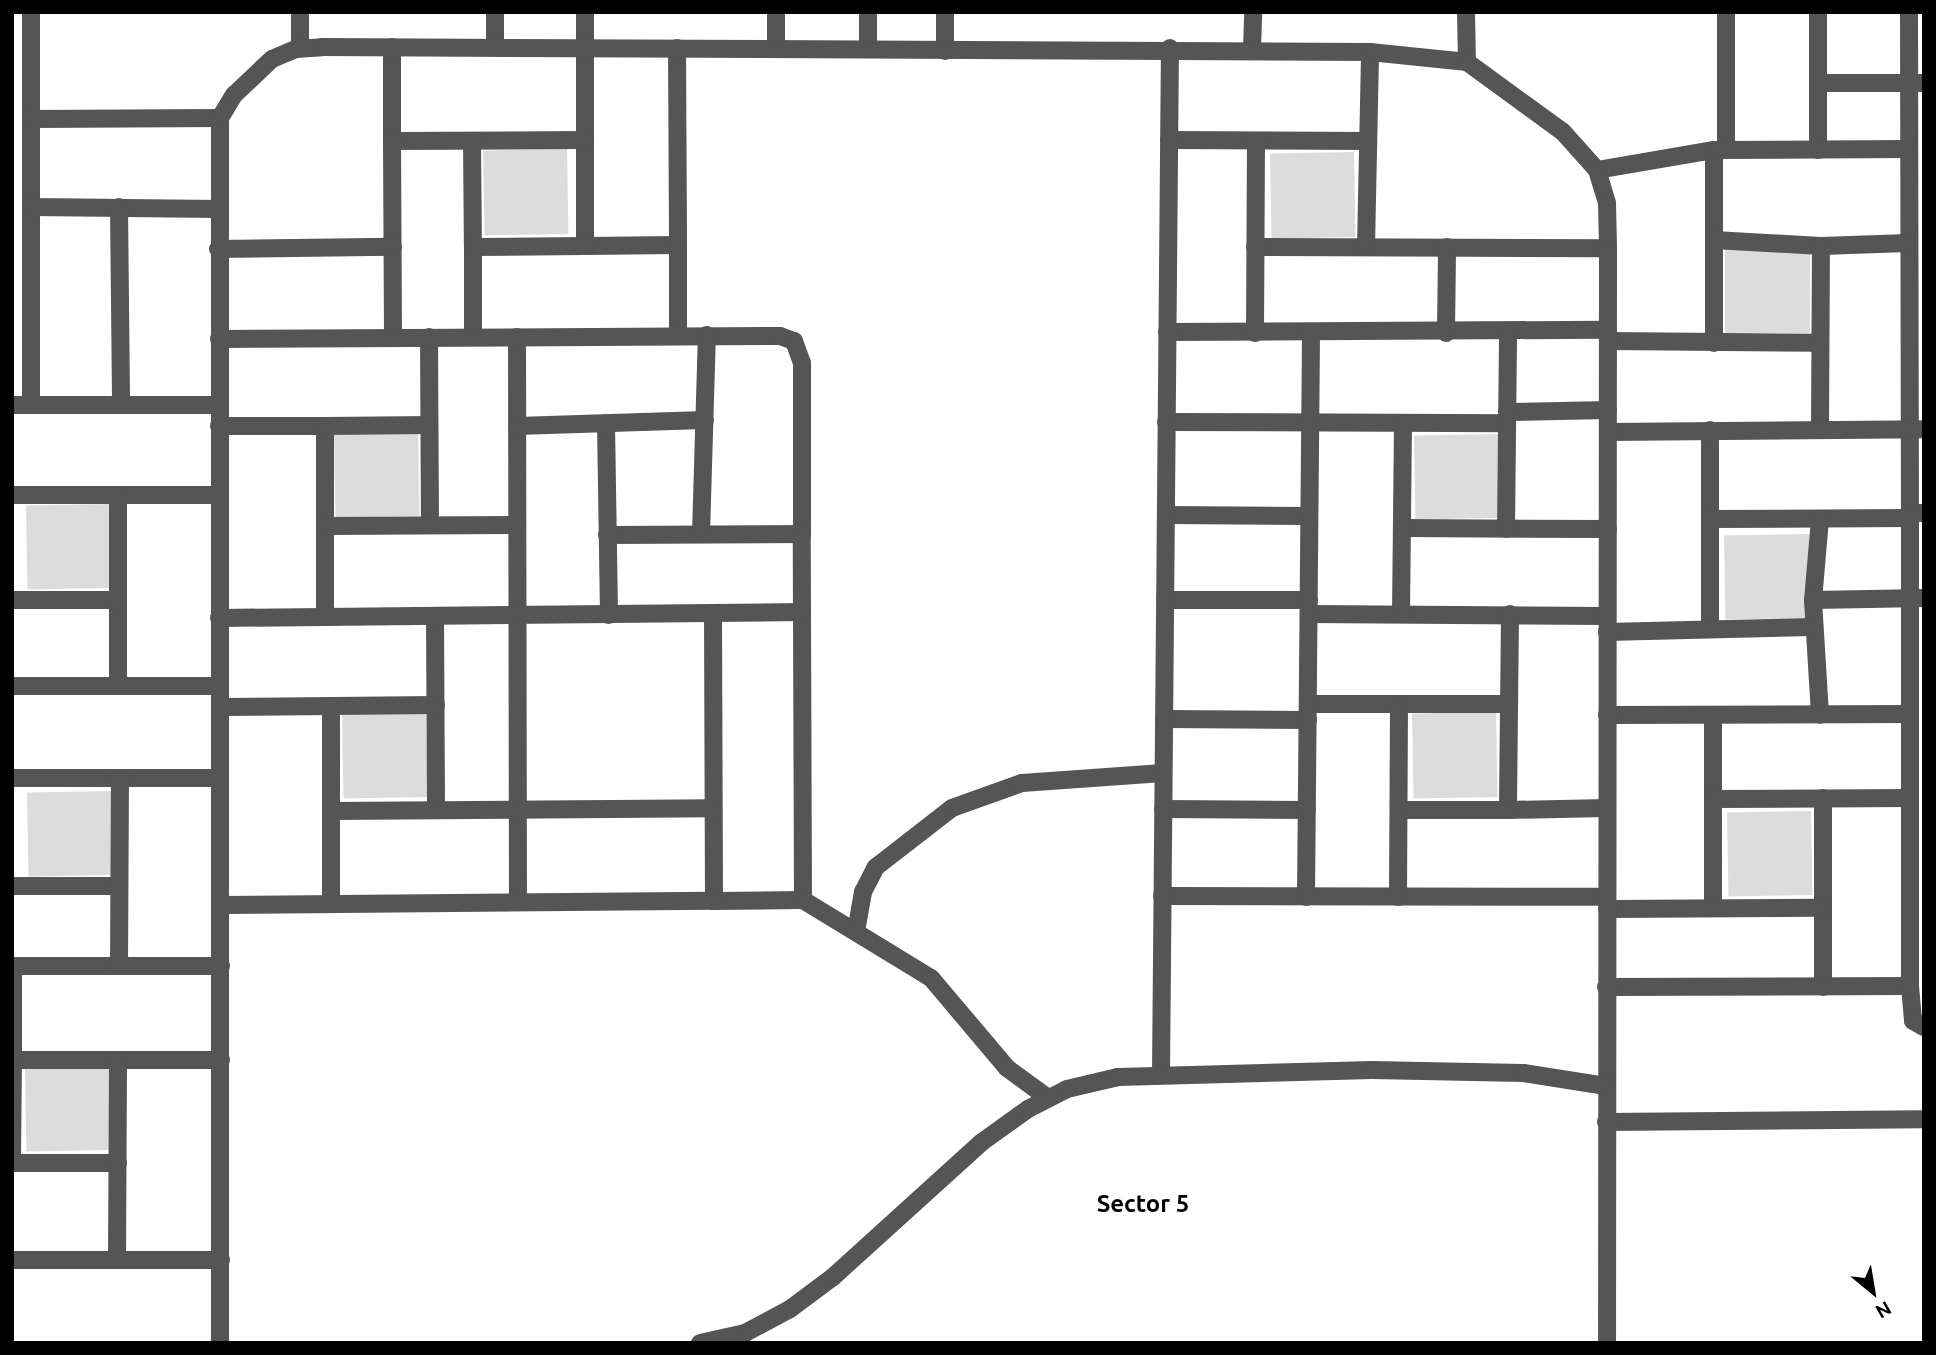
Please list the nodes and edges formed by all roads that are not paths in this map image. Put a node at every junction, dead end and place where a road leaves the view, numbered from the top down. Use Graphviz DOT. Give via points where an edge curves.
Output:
graph roads {
  1 [pos="31,12"];
  2 [pos="300,12"];
  3 [pos="495,12"];
  4 [pos="585,12"];
  5 [pos="776,12"];
  6 [pos="868,12"];
  7 [pos="945,12"];
  8 [pos="1253,12"];
  9 [pos="1465,12"];
  10 [pos="1726,12"];
  11 [pos="1818,12"];
  12 [pos="1909,12"];
  13 [pos="392,47"];
  14 [pos="495,47"];
  15 [pos="300,48"];
  16 [pos="585,48"];
  17 [pos="677,48"];
  18 [pos="776,48"];
  19 [pos="868,48"];
  20 [pos="1170,48"];
  21 [pos="1252,48"];
  22 [pos="945,51"];
  23 [pos="1370,52"];
  24 [pos="1467,62"];
  25 [pos="1818,83"];
  26 [pos="1916,83"];
  27 [pos="220,118"];
  28 [pos="31,119"];
  29 [pos="585,140"];
  30 [pos="392,141"];
  31 [pos="472,141"];
  32 [pos="1169,141"];
  33 [pos="1256,141"];
  34 [pos="1367,141"];
  35 [pos="1909,149"];
  36 [pos="1720,150"];
  37 [pos="1818,150"];
  38 [pos="1597,170"];
  39 [pos="1916,178"];
  40 [pos="31,207"];
  41 [pos="119,207"];
  42 [pos="218,209"];
  43 [pos="1714,240"];
  44 [pos="678,245"];
  45 [pos="585,246"];
  46 [pos="1821,246"];
  47 [pos="393,247"];
  48 [pos="473,247"];
  49 [pos="1255,247"];
  50 [pos="1366,247"];
  51 [pos="1447,247"];
  52 [pos="1608,248"];
  53 [pos="218,249"];
  54 [pos="1914,252"];
  55 [pos="1167,332"];
  56 [pos="1255,333"];
  57 [pos="1311,333"];
  58 [pos="1446,333"];
  59 [pos="1508,334"];
  60 [pos="678,335"];
  61 [pos="707,335"];
  62 [pos="1608,336"];
  63 [pos="393,337"];
  64 [pos="429,337"];
  65 [pos="473,337"];
  66 [pos="517,337"];
  67 [pos="219,339"];
  68 [pos="1917,342"];
  69 [pos="1714,343"];
  70 [pos="1820,343"];
  71 [pos="12,405"];
  72 [pos="31,405"];
  73 [pos="121,405"];
  74 [pos="219,405"];
  75 [pos="1608,410"];
  76 [pos="1507,417"];
  77 [pos="705,420"];
  78 [pos="1166,422"];
  79 [pos="1310,422"];
  80 [pos="606,423"];
  81 [pos="1403,423"];
  82 [pos="429,425"];
  83 [pos="219,426"];
  84 [pos="325,426"];
  85 [pos="517,426"];
  86 [pos="1820,429"];
  87 [pos="1917,429"];
  88 [pos="1710,430"];
  89 [pos="1608,432"];
  90 [pos="12,495"];
  91 [pos="219,495"];
  92 [pos="118,496"];
  93 [pos="1166,515"];
  94 [pos="1914,515"];
  95 [pos="1310,516"];
  96 [pos="1710,519"];
  97 [pos="1820,519"];
  98 [pos="430,525"];
  99 [pos="517,525"];
  100 [pos="325,526"];
  101 [pos="1402,528"];
  102 [pos="1506,529"];
  103 [pos="1608,529"];
  104 [pos="701,534"];
  105 [pos="802,534"];
  106 [pos="607,535"];
  107 [pos="1917,598"];
  108 [pos="12,600"];
  109 [pos="118,600"];
  110 [pos="1165,600"];
  111 [pos="1813,600"];
  112 [pos="1309,607"];
  113 [pos="802,612"];
  114 [pos="713,614"];
  115 [pos="1401,614"];
  116 [pos="1510,614"];
  117 [pos="518,615"];
  118 [pos="608,615"];
  119 [pos="435,616"];
  120 [pos="325,617"];
  121 [pos="219,618"];
  122 [pos="1607,624"];
  123 [pos="1710,626"];
  124 [pos="1814,627"];
  125 [pos="1917,683"];
  126 [pos="12,686"];
  127 [pos="118,686"];
  128 [pos="220,686"];
  129 [pos="1399,704"];
  130 [pos="1509,704"];
  131 [pos="436,705"];
  132 [pos="331,706"];
  133 [pos="220,707"];
  134 [pos="1308,712"];
  135 [pos="1910,714"];
  136 [pos="1607,715"];
  137 [pos="1820,715"];
  138 [pos="1713,716"];
  139 [pos="1164,719"];
  140 [pos="1917,766"];
  141 [pos="1163,773"];
  142 [pos="12,778"];
  143 [pos="120,778"];
  144 [pos="220,778"];
  145 [pos="1823,798"];
  146 [pos="1910,798"];
  147 [pos="1713,799"];
  148 [pos="713,808"];
  149 [pos="1607,808"];
  150 [pos="518,809"];
  151 [pos="1163,809"];
  152 [pos="436,810"];
  153 [pos="1307,810"];
  154 [pos="1399,810"];
  155 [pos="1508,810"];
  156 [pos="331,811"];
  157 [pos="1917,851"];
  158 [pos="12,886"];
  159 [pos="120,886"];
  160 [pos="1163,896"];
  161 [pos="1306,897"];
  162 [pos="1398,897"];
  163 [pos="803,900"];
  164 [pos="714,901"];
  165 [pos="518,902"];
  166 [pos="1607,903"];
  167 [pos="331,904"];
  168 [pos="220,905"];
  169 [pos="1713,908"];
  170 [pos="1823,908"];
  171 [pos="856,932"];
  172 [pos="1917,939"];
  173 [pos="13,966"];
  174 [pos="119,966"];
  175 [pos="220,966"];
  176 [pos="1910,986"];
  177 [pos="1606,987"];
  178 [pos="1823,987"];
  179 [pos="1924,1027"];
  180 [pos="13,1060"];
  181 [pos="118,1060"];
  182 [pos="221,1060"];
  183 [pos="1161,1074"];
  184 [pos="1606,1086"];
  185 [pos="1048,1098"];
  186 [pos="1924,1119"];
  187 [pos="1606,1122"];
  188 [pos="118,1163"];
  189 [pos="117,1259"];
  190 [pos="12,1260"];
  191 [pos="222,1260"];
  192 [pos="220,1343"];
  193 [pos="701,1343"];
  194 [pos="1607,1343"];
  1 -- 28 [label="street"];
  2 -- 15 [label="street"];
  3 -- 14 [label="street"];
  4 -- 16 [label="street"];
  5 -- 18 [label="street"];
  6 -- 19 [label="street"];
  7 -- 22 [label="street"];
  8 -- 21 [label="street"];
  9 -- 24 [label="street"];
  10 -- 36 [label="street"];
  11 -- 25 [label="street"];
  12 -- 26 [label="street"];
  13 -- 14 [label="street"];
  13 -- 15 [label="street"];
  13 -- 30 [label="street"];
  14 -- 16 [label="street"];
  15 -- 27 [label="street" via="272,59 252,76"];
  16 -- 17 [label="street"];
  16 -- 29 [label="street"];
  17 -- 18 [label="street"];
  17 -- 44 [label="street"];
  18 -- 19 [label="street"];
  19 -- 22 [label="street"];
  20 -- 21 [label="street"];
  20 -- 22 [label="street"];
  20 -- 32 [label="street"];
  21 -- 23 [label="street"];
  23 -- 24 [label="street"];
  23 -- 34 [label="street"];
  24 -- 38 [label="street" via="1563,132"];
  25 -- 26 [label="street"];
  25 -- 37 [label="street"];
  26 -- 35 [label="street"];
  27 -- 28 [label="street"];
  27 -- 42 [label="street"];
  28 -- 40 [label="street"];
  29 -- 31 [label="street"];
  29 -- 45 [label="street"];
  30 -- 31 [label="street"];
  30 -- 47 [label="street"];
  31 -- 48 [label="street"];
  32 -- 33 [label="street"];
  32 -- 55 [label="street"];
  33 -- 34 [label="street"];
  33 -- 49 [label="street"];
  34 -- 50 [label="street"];
  35 -- 37 [label="street"];
  35 -- 39 [label="street"];
  36 -- 37 [label="street"];
  36 -- 38 [label="street"];
  36 -- 43 [label="street"];
  38 -- 52 [label="street" via="1607,203"];
  39 -- 54 [label="street"];
  40 -- 41 [label="street"];
  40 -- 72 [label="street"];
  41 -- 42 [label="street"];
  41 -- 73 [label="street"];
  42 -- 53 [label="street"];
  43 -- 46 [label="street"];
  43 -- 69 [label="street"];
  44 -- 45 [label="street"];
  44 -- 60 [label="street"];
  45 -- 48 [label="street"];
  46 -- 54 [label="street"];
  46 -- 70 [label="street"];
  47 -- 53 [label="street"];
  47 -- 63 [label="street"];
  48 -- 65 [label="street"];
  49 -- 50 [label="street"];
  49 -- 56 [label="street"];
  50 -- 51 [label="street"];
  51 -- 52 [label="street"];
  51 -- 58 [label="street"];
  52 -- 62 [label="street"];
  53 -- 67 [label="street"];
  54 -- 68 [label="street"];
  55 -- 56 [label="street"];
  55 -- 78 [label="street"];
  56 -- 57 [label="street"];
  57 -- 58 [label="street"];
  57 -- 79 [label="street"];
  58 -- 59 [label="street"];
  59 -- 62 [label="street"];
  59 -- 76 [label="street"];
  60 -- 61 [label="street"];
  60 -- 66 [label="street"];
  61 -- 77 [label="street"];
  61 -- 105 [label="street" via="780,336 794,341 800,352"];
  62 -- 69 [label="street"];
  62 -- 75 [label="street"];
  63 -- 64 [label="street"];
  63 -- 67 [label="street"];
  64 -- 65 [label="street"];
  64 -- 82 [label="street"];
  65 -- 66 [label="street"];
  66 -- 85 [label="street"];
  67 -- 74 [label="street"];
  68 -- 87 [label="street"];
  69 -- 70 [label="street"];
  70 -- 86 [label="street"];
  71 -- 72 [label="street"];
  72 -- 73 [label="street"];
  73 -- 74 [label="street"];
  74 -- 83 [label="street"];
  75 -- 76 [label="street"];
  75 -- 89 [label="street"];
  76 -- 81 [label="street"];
  76 -- 102 [label="street"];
  77 -- 80 [label="street"];
  77 -- 104 [label="street"];
  78 -- 79 [label="street"];
  78 -- 93 [label="street"];
  79 -- 81 [label="street"];
  79 -- 95 [label="street"];
  80 -- 85 [label="street"];
  80 -- 106 [label="street"];
  81 -- 101 [label="street"];
  82 -- 84 [label="street"];
  82 -- 98 [label="street"];
  83 -- 84 [label="street"];
  83 -- 91 [label="street"];
  84 -- 100 [label="street"];
  85 -- 99 [label="street"];
  86 -- 87 [label="street"];
  86 -- 88 [label="street"];
  87 -- 94 [label="street"];
  88 -- 89 [label="street"];
  88 -- 96 [label="street"];
  89 -- 103 [label="street"];
  90 -- 92 [label="street"];
  91 -- 92 [label="street"];
  91 -- 121 [label="street"];
  92 -- 109 [label="street"];
  93 -- 95 [label="street"];
  93 -- 110 [label="street"];
  94 -- 97 [label="street"];
  94 -- 107 [label="street"];
  95 -- 112 [label="street"];
  96 -- 97 [label="street"];
  96 -- 123 [label="street"];
  97 -- 111 [label="street"];
  98 -- 99 [label="street"];
  98 -- 100 [label="street"];
  99 -- 117 [label="street"];
  100 -- 120 [label="street"];
  101 -- 102 [label="street"];
  101 -- 115 [label="street"];
  102 -- 103 [label="street"];
  103 -- 122 [label="street"];
  104 -- 105 [label="street"];
  104 -- 106 [label="street"];
  105 -- 113 [label="street"];
  106 -- 118 [label="street"];
  107 -- 111 [label="street"];
  107 -- 125 [label="street"];
  108 -- 109 [label="street"];
  109 -- 127 [label="street"];
  110 -- 112 [label="street"];
  110 -- 139 [label="street"];
  111 -- 124 [label="street"];
  112 -- 115 [label="street"];
  112 -- 134 [label="street"];
  113 -- 114 [label="street"];
  113 -- 163 [label="street"];
  114 -- 118 [label="street"];
  114 -- 148 [label="street"];
  115 -- 116 [label="street"];
  116 -- 122 [label="street"];
  116 -- 130 [label="street"];
  117 -- 118 [label="street"];
  117 -- 119 [label="street"];
  117 -- 150 [label="street"];
  119 -- 120 [label="street"];
  119 -- 131 [label="street"];
  120 -- 121 [label="street"];
  121 -- 128 [label="street"];
  122 -- 123 [label="street"];
  122 -- 136 [label="street"];
  123 -- 124 [label="street"];
  124 -- 137 [label="street"];
  125 -- 135 [label="street"];
  126 -- 127 [label="street"];
  127 -- 128 [label="street"];
  128 -- 133 [label="street"];
  129 -- 130 [label="street"];
  129 -- 134 [label="street"];
  129 -- 154 [label="street"];
  130 -- 155 [label="street"];
  131 -- 132 [label="street"];
  131 -- 152 [label="street"];
  132 -- 133 [label="street"];
  132 -- 156 [label="street"];
  133 -- 144 [label="street"];
  134 -- 139 [label="street"];
  134 -- 153 [label="street"];
  135 -- 137 [label="street"];
  135 -- 140 [label="street"];
  136 -- 138 [label="street"];
  136 -- 149 [label="street"];
  137 -- 138 [label="street"];
  138 -- 147 [label="street"];
  139 -- 141 [label="street"];
  140 -- 146 [label="street"];
  141 -- 151 [label="street"];
  141 -- 171 [label="street" via="1022,783 952,808 876,867 863,892"];
  142 -- 143 [label="street"];
  143 -- 144 [label="street"];
  143 -- 159 [label="street"];
  144 -- 168 [label="street"];
  145 -- 146 [label="street"];
  145 -- 147 [label="street"];
  145 -- 170 [label="street"];
  146 -- 157 [label="street"];
  147 -- 169 [label="street"];
  148 -- 150 [label="street"];
  148 -- 164 [label="street"];
  149 -- 155 [label="street"];
  149 -- 166 [label="street"];
  150 -- 152 [label="street"];
  150 -- 165 [label="street"];
  151 -- 153 [label="street"];
  151 -- 160 [label="street"];
  152 -- 156 [label="street"];
  153 -- 161 [label="street"];
  154 -- 155 [label="street"];
  154 -- 162 [label="street"];
  156 -- 167 [label="street"];
  157 -- 172 [label="street"];
  158 -- 159 [label="street"];
  159 -- 174 [label="street"];
  160 -- 161 [label="street"];
  160 -- 183 [label="street"];
  161 -- 162 [label="street"];
  162 -- 166 [label="street"];
  163 -- 164 [label="street"];
  163 -- 171 [label="street"];
  164 -- 165 [label="street"];
  165 -- 167 [label="street"];
  166 -- 169 [label="street"];
  166 -- 177 [label="street"];
  167 -- 168 [label="street"];
  168 -- 175 [label="street"];
  169 -- 170 [label="street"];
  170 -- 178 [label="street"];
  171 -- 185 [label="street" via="931,978 1007,1068"];
  172 -- 176 [label="street"];
  173 -- 174 [label="street"];
  173 -- 180 [label="street"];
  174 -- 175 [label="street"];
  175 -- 182 [label="street"];
  176 -- 178 [label="street"];
  176 -- 179 [label="street" via="1913,1021"];
  177 -- 178 [label="street"];
  177 -- 184 [label="street"];
  180 -- 181 [label="street"];
  180 -- 188 [label="street" via="12,1163"];
  181 -- 182 [label="street"];
  181 -- 188 [label="street"];
  182 -- 191 [label="street"];
  183 -- 184 [label="street" via="1523,1073"];
  183 -- 185 [label="street" via="1118,1077 1067,1088"];
  184 -- 187 [label="street"];
  185 -- 193 [label="street" via="982,1142 834,1277 789,1309 744,1333"];
  186 -- 187 [label="street"];
  187 -- 194 [label="street"];
  188 -- 189 [label="street"];
  189 -- 190 [label="street"];
  189 -- 191 [label="street"];
  191 -- 192 [label="street"];
}
